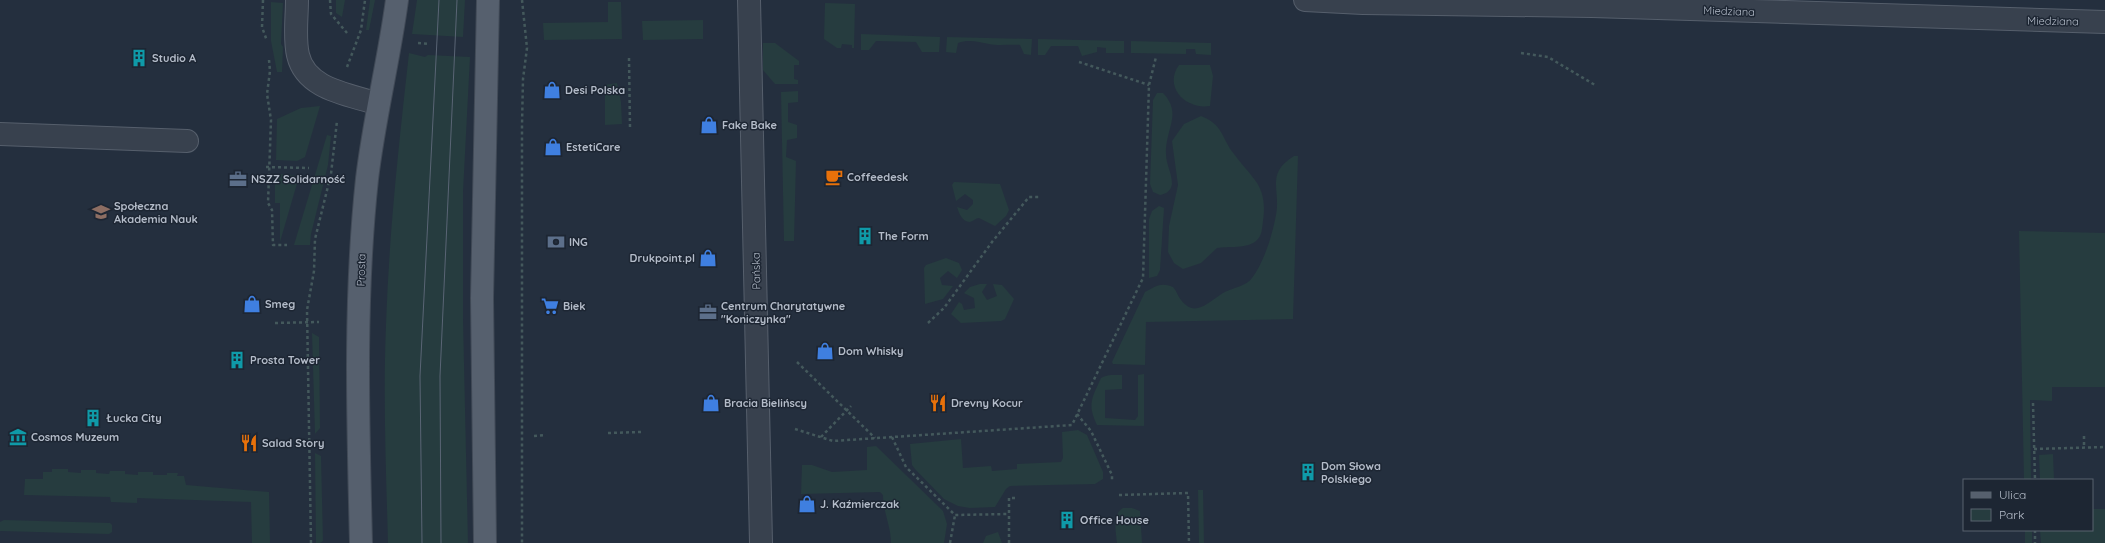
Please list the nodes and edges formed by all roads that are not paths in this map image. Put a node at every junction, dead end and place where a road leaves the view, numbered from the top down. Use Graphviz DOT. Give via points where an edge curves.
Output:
graph roads {
  1 [pos="297,0"];
  2 [pos="397,0"];
  3 [pos="488,0"];
  4 [pos="749,0"];
  5 [pos="1305,0"];
  6 [pos="1415,2"];
  7 [pos="2105,22"];
  8 [pos="378,104"];
  9 [pos="0,134"];
  10 [pos="187,141"];
  11 [pos="361,543"];
  12 [pos="485,543"];
  13 [pos="761,543"];
  1 -- 8 [label="street" via="297,48 301,66 311,79"];
  2 -- 8 [label="main road, Prosta"];
  3 -- 12 [label="main road" via="482,298"];
  4 -- 13 [label="street, Pańska"];
  5 -- 6 [label="street, Miedziana"];
  6 -- 7 [label="street, Miedziana"];
  8 -- 11 [label="main road, Prosta" via="368,174 361,257 358,408"];
  9 -- 10 [label="street"];
}
